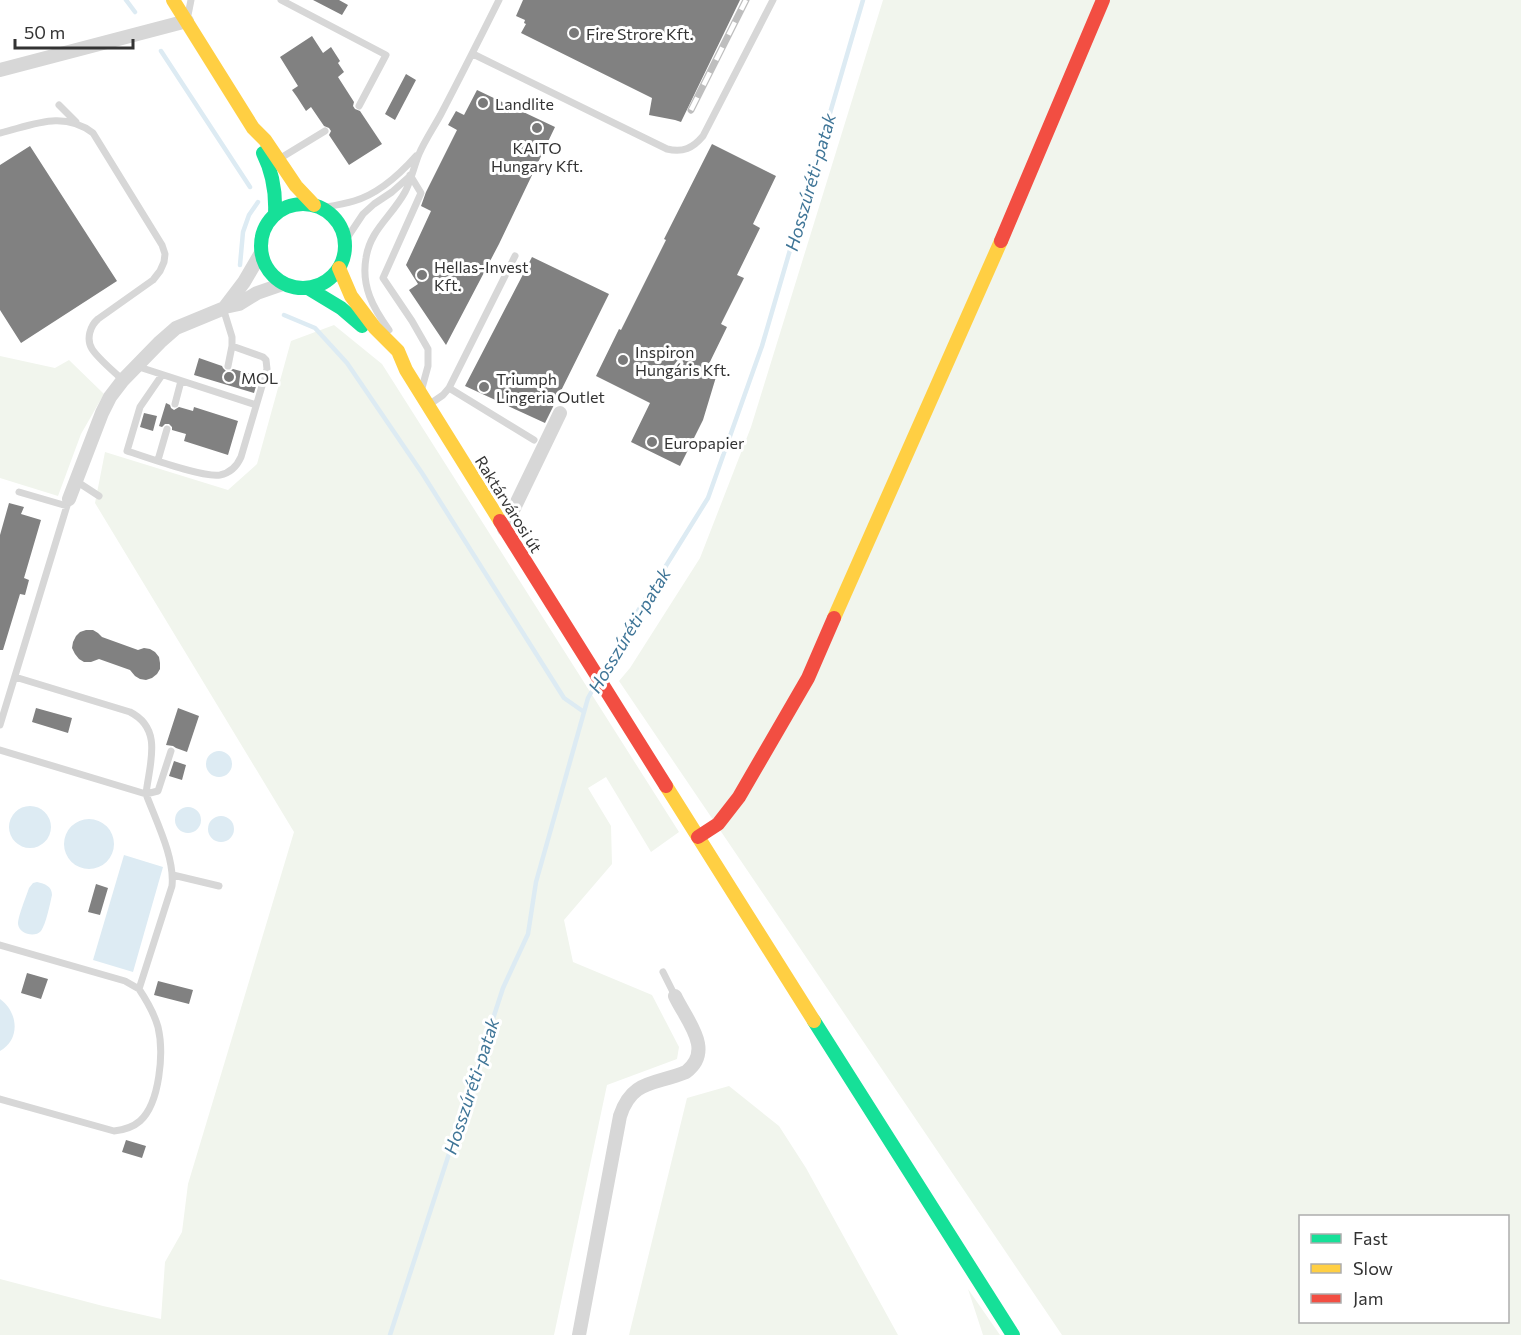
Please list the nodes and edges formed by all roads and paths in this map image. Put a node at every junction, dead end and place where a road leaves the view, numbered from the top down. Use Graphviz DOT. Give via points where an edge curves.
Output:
graph roads {
  1 [pos="173,0"];
  2 [pos="191,0"];
  3 [pos="281,0"];
  4 [pos="499,0"];
  5 [pos="773,0"];
  6 [pos="1103,0"];
  7 [pos="187,21"];
  8 [pos="473,54"];
  9 [pos="0,70"];
  10 [pos="59,105"];
  11 [pos="359,106"];
  12 [pos="78,123"];
  13 [pos="253,128"];
  14 [pos="325,130"];
  15 [pos="0,133"];
  16 [pos="420,152"];
  17 [pos="278,160"];
  18 [pos="410,175"];
  19 [pos="318,206"];
  20 [pos="275,214"];
  21 [pos="345,241"];
  22 [pos="261,253"];
  23 [pos="515,256"];
  24 [pos="339,268"];
  25 [pos="283,284"];
  26 [pos="308,288"];
  27 [pos="223,308"];
  28 [pos="232,346"];
  29 [pos="398,351"];
  30 [pos="136,366"];
  31 [pos="228,366"];
  32 [pos="406,370"];
  33 [pos="162,375"];
  34 [pos="123,380"];
  35 [pos="181,381"];
  36 [pos="222,385"];
  37 [pos="449,388"];
  38 [pos="220,393"];
  39 [pos="424,399"];
  40 [pos="175,404"];
  41 [pos="256,405"];
  42 [pos="561,413"];
  43 [pos="167,429"];
  44 [pos="534,440"];
  45 [pos="158,460"];
  46 [pos="76,481"];
  47 [pos="19,492"];
  48 [pos="99,496"];
  49 [pos="68,503"];
  50 [pos="504,529"];
  51 [pos="15,677"];
  52 [pos="0,725"];
  53 [pos="0,750"];
  54 [pos="171,751"];
  55 [pos="146,795"];
  56 [pos="698,837"];
  57 [pos="173,875"];
  58 [pos="219,886"];
  59 [pos="0,945"];
  60 [pos="663,972"];
  61 [pos="139,989"];
  62 [pos="675,996"];
  63 [pos="0,1099"];
  64 [pos="579,1335"];
  65 [pos="1014,1335"];
  1 -- 7 [label="street"];
  2 -- 7 [label="lane"];
  3 -- 11 [label="lane" via="386,55"];
  4 -- 8 [label="lane"];
  5 -- 8 [label="lane" via="703,136 687,149 667,149"];
  6 -- 56 [label="street" via="808,678 739,797 718,824"];
  7 -- 9 [label="street"];
  7 -- 13 [label="street"];
  8 -- 16 [label="lane"];
  10 -- 12 [label="lane"];
  12 -- 15 [label="lane" via="53,120"];
  12 -- 34 [label="lane" via="93,133 165,254 153,280 98,319 89,333 92,349"];
  13 -- 17 [label="street"];
  13 -- 20 [label="street" via="273,174"];
  14 -- 17 [label="lane"];
  16 -- 18 [label="lane"];
  16 -- 19 [label="lane" via="370,194 356,201"];
  17 -- 19 [label="street" via="296,186"];
  18 -- 21 [label="lane" via="363,214"];
  18 -- 29 [label="lane" via="395,208 370,240 365,268 370,298"];
  18 -- 39 [label="lane" via="421,193 383,278 428,349"];
  19 -- 20 [label="street" via="297,204"];
  19 -- 21 [label="street" via="334,218"];
  20 -- 22 [label="street" via="264,227"];
  21 -- 24 [label="street"];
  22 -- 25 [label="street" via="266,268"];
  22 -- 27 [label="street"];
  23 -- 37 [label="lane"];
  24 -- 26 [label="street" via="322,284"];
  24 -- 29 [label="street, Raktárvárosi út" via="358,307"];
  25 -- 26 [label="street, Raktárvárosi út"];
  25 -- 27 [label="street"];
  26 -- 32 [label="street, Raktárvárosi út" via="341,308"];
  27 -- 28 [label="lane"];
  27 -- 30 [label="street" via="176,328"];
  28 -- 31 [label="lane"];
  28 -- 41 [label="lane" via="266,360"];
  29 -- 32 [label="street, Raktárvárosi út"];
  30 -- 33 [label="lane"];
  30 -- 34 [label="street"];
  32 -- 39 [label="street, Raktárvárosi út"];
  33 -- 35 [label="lane"];
  33 -- 45 [label="lane" via="140,407 127,451"];
  34 -- 46 [label="street" via="102,413"];
  35 -- 38 [label="lane"];
  35 -- 40 [label="lane"];
  36 -- 38 [label="lane"];
  37 -- 39 [label="lane" via="443,395"];
  37 -- 44 [label="lane"];
  38 -- 41 [label="lane"];
  39 -- 50 [label="street, Raktárvárosi út"];
  41 -- 45 [label="lane" via="241,457 228,472 208,475"];
  42 -- 50 [label="street"];
  43 -- 45 [label="lane"];
  46 -- 48 [label="lane"];
  46 -- 49 [label="street"];
  47 -- 49 [label="lane"];
  49 -- 51 [label="lane"];
  50 -- 56 [label="street, Raktárvárosi út"];
  51 -- 52 [label="lane"];
  51 -- 55 [label="lane" via="130,712 141,719 152,742"];
  53 -- 55 [label="lane"];
  54 -- 55 [label="lane" via="158,791"];
  55 -- 57 [label="lane"];
  56 -- 65 [label="street, Raktárvárosi út"];
  57 -- 58 [label="lane"];
  57 -- 61 [label="lane"];
  59 -- 61 [label="lane" via="125,981"];
  60 -- 62 [label="lane"];
  61 -- 63 [label="lane" via="158,1028 161,1062 154,1094 141,1120 114,1131"];
  62 -- 64 [label="street" via="696,1035 699,1054 692,1068 637,1089 624,1104"];
}
